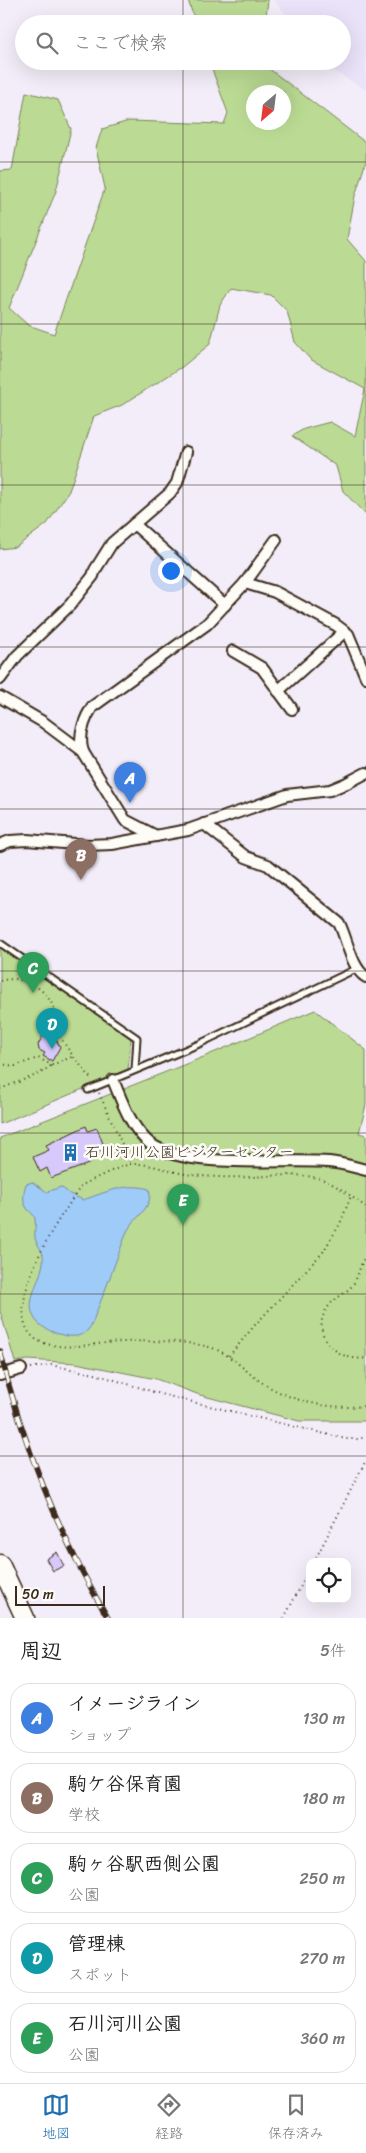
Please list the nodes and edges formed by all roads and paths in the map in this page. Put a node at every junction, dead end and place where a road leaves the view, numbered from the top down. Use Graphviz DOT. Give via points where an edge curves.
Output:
graph roads {
  1 [pos="186,452"];
  2 [pos="134,524"];
  3 [pos="276,540"];
  4 [pos="245,583"];
  5 [pos="225,605"];
  6 [pos="344,632"];
  7 [pos="233,651"];
  8 [pos="366,677"];
  9 [pos="0,679"];
  10 [pos="278,691"];
  11 [pos="0,697"];
  12 [pos="292,709"];
  13 [pos="83,752"];
  14 [pos="366,773"];
  15 [pos="204,824"];
  16 [pos="156,836"];
  17 [pos="0,845"];
  18 [pos="0,943"];
  19 [pos="356,969"];
  20 [pos="366,977"];
  21 [pos="0,981"];
  22 [pos="74,1056"];
  23 [pos="0,1064"];
  24 [pos="52,1065"];
  25 [pos="135,1070"];
  26 [pos="113,1080"];
  27 [pos="95,1086"];
  28 [pos="0,1089"];
  29 [pos="88,1090"];
  30 [pos="131,1164"];
  31 [pos="366,1170"];
  32 [pos="351,1196"];
  33 [pos="366,1207"];
  34 [pos="366,1255"];
  35 [pos="24,1282"];
  36 [pos="20,1305"];
  37 [pos="229,1356"];
  38 [pos="366,1358"];
  39 [pos="21,1369"];
  40 [pos="0,1375"];
  41 [pos="366,1406"];
  42 [pos="366,1437"];
  43 [pos="366,1460"];
  44 [pos="316,1558"];
  45 [pos="0,1564"];
  46 [pos="306,1577"];
  47 [pos="24,1618"];
  48 [pos="284,1618"];
  1 -- 2 [label="street" via="178,484"];
  2 -- 5 [label="street"];
  2 -- 9 [label="street" via="112,543 93,576 70,605 17,656"];
  3 -- 4 [label="street"];
  4 -- 5 [label="street"];
  4 -- 6 [label="street" via="275,592"];
  5 -- 13 [label="street" via="207,624 92,707 80,743"];
  6 -- 8 [label="street" via="348,634"];
  6 -- 10 [label="street"];
  7 -- 10 [label="street" via="262,668"];
  10 -- 12 [label="street"];
  11 -- 13 [label="street" via="43,722"];
  13 -- 16 [label="street" via="125,820"];
  14 -- 15 [label="street" via="330,790 288,795"];
  15 -- 16 [label="street"];
  15 -- 19 [label="street" via="246,857 268,865 339,923"];
  16 -- 17 [label="street" via="112,844 10,840"];
  18 -- 25 [label="lane" via="137,1038"];
  19 -- 20 [label="street"];
  19 -- 25 [label="lane" via="208,1040"];
  21 -- 22 [label="path" via="22,980 44,993 54,1010 56,1028"];
  22 -- 24 [label="path"];
  22 -- 27 [label="path"];
  23 -- 24 [label="path" via="15,1066 38,1058"];
  24 -- 28 [label="path" via="39,1074"];
  25 -- 26 [label="lane"];
  26 -- 27 [label="lane"];
  26 -- 31 [label="street" via="131,1122 147,1141 168,1153 210,1160 330,1162"];
  27 -- 29 [label="lane"];
  27 -- 30 [label="path"];
  30 -- 32 [label="path" via="205,1176 296,1175 325,1180"];
  30 -- 35 [label="path" via="84,1184 58,1221"];
  32 -- 33 [label="path"];
  32 -- 37 [label="path" via="340,1224 323,1252"];
  34 -- 38 [label="path" via="351,1288 328,1306 322,1327 323,1336 335,1351 354,1359"];
  36 -- 37 [label="path" via="27,1331 46,1343 63,1346 171,1342 205,1346"];
  37 -- 41 [label="path" via="258,1380 288,1396 316,1404"];
  39 -- 40 [label="street"];
  39 -- 42 [label="path" via="51,1365 346,1439"];
  43 -- 44 [label="path"];
  45 -- 47 [label="highway"];
  46 -- 48 [label="path"];
}
